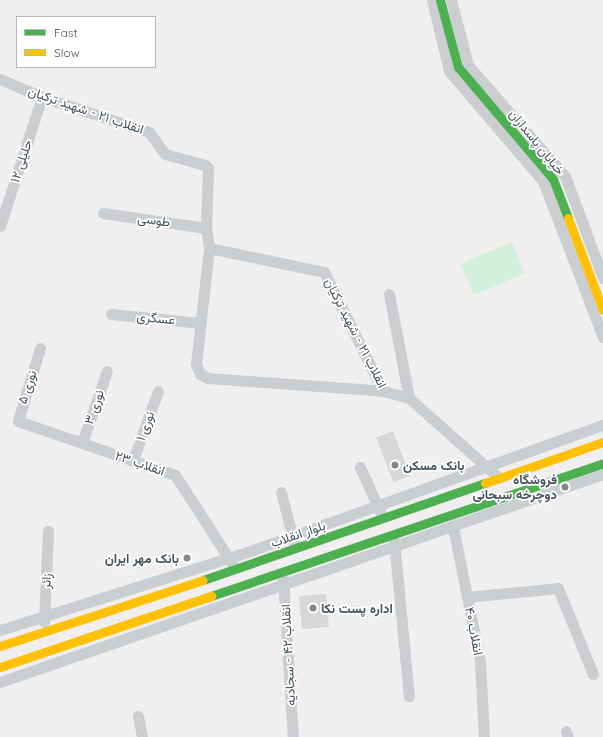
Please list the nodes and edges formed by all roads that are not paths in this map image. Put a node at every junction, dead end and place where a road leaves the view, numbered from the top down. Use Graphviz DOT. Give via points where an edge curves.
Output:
graph roads {
  1 [pos="432,0"];
  2 [pos="440,0"];
  3 [pos="451,0"];
  4 [pos="0,79"];
  5 [pos="42,97"];
  6 [pos="103,213"];
  7 [pos="0,226"];
  8 [pos="206,228"];
  9 [pos="209,248"];
  10 [pos="603,278"];
  11 [pos="389,294"];
  12 [pos="603,310"];
  13 [pos="111,314"];
  14 [pos="201,323"];
  15 [pos="603,337"];
  16 [pos="40,348"];
  17 [pos="107,371"];
  18 [pos="158,391"];
  19 [pos="383,391"];
  20 [pos="409,398"];
  21 [pos="23,422"];
  22 [pos="603,425"];
  23 [pos="603,442"];
  24 [pos="82,443"];
  25 [pos="133,460"];
  26 [pos="603,463"];
  27 [pos="360,467"];
  28 [pos="488,468"];
  29 [pos="603,474"];
  30 [pos="499,478"];
  31 [pos="281,492"];
  32 [pos="378,507"];
  33 [pos="384,519"];
  34 [pos="453,527"];
  35 [pos="48,531"];
  36 [pos="292,536"];
  37 [pos="394,542"];
  38 [pos="296,549"];
  39 [pos="228,558"];
  40 [pos="235,568"];
  41 [pos="283,574"];
  42 [pos="284,586"];
  43 [pos="468,597"];
  44 [pos="102,612"];
  45 [pos="44,616"];
  46 [pos="0,630"];
  47 [pos="111,630"];
  48 [pos="44,632"];
  49 [pos="0,646"];
  50 [pos="0,667"];
  51 [pos="594,674"];
  52 [pos="0,682"];
  53 [pos="409,696"];
  54 [pos="138,716"];
  55 [pos="142,737"];
  56 [pos="293,737"];
  57 [pos="484,737"];
  1 -- 15 [label="street" via="449,71 543,181"];
  2 -- 12 [label="main road, خیابان پاسداران" via="458,67 553,179"];
  3 -- 10 [label="street" via="468,65 565,176"];
  4 -- 5 [label="street, انقلاب ۲۱ - شهید ترکیان"];
  5 -- 7 [label="street, حلیلی ۱۲"];
  5 -- 8 [label="street, انقلاب ۲۱ - شهید ترکیان" via="149,132 165,154 205,165 208,168"];
  6 -- 8 [label="street, طوسی"];
  8 -- 9 [label="street, انقلاب ۲۱ - شهید ترکیان"];
  9 -- 14 [label="street"];
  9 -- 19 [label="street, انقلاب ۲۱ - شهید ترکیان" via="324,272"];
  11 -- 20 [label="street"];
  13 -- 14 [label="street, عسگری"];
  14 -- 19 [label="street" via="196,364 200,374 208,378"];
  16 -- 21 [label="street, نوری ۵" via="18,416 18,421"];
  17 -- 24 [label="street, نوری ۳"];
  18 -- 25 [label="street, نوری ۱"];
  19 -- 20 [label="street, انقلاب ۲۱ - شهید ترکیان"];
  20 -- 28 [label="street, انقلاب ۲۱ - شهید ترکیان"];
  21 -- 24 [label="street, انقلاب ۲۳"];
  22 -- 28 [label="street"];
  23 -- 30 [label="main road, بلوار انقلاب"];
  24 -- 25 [label="street, انقلاب ۲۳"];
  25 -- 39 [label="street, انقلاب ۲۳" via="175,475"];
  26 -- 37 [label="main road"];
  27 -- 32 [label="street"];
  28 -- 30 [label="street, انقلاب ۲۱ - شهید ترکیان"];
  28 -- 32 [label="street"];
  29 -- 34 [label="street"];
  30 -- 33 [label="main road, بلوار انقلاب"];
  31 -- 36 [label="street"];
  32 -- 33 [label="street"];
  32 -- 36 [label="street"];
  33 -- 38 [label="main road, بلوار انقلاب"];
  34 -- 37 [label="street"];
  34 -- 43 [label="street, انقلاب ۴۰"];
  35 -- 45 [label="street, زائر"];
  36 -- 38 [label="street"];
  36 -- 39 [label="street"];
  37 -- 41 [label="main road"];
  37 -- 42 [label="street"];
  37 -- 53 [label="street"];
  38 -- 40 [label="main road, بلوار انقلاب"];
  39 -- 40 [label="street, انقلاب ۲۳"];
  39 -- 45 [label="street"];
  40 -- 44 [label="main road, بلوار انقلاب"];
  41 -- 42 [label="street, انقلاب ۴۲ - سجادیه"];
  41 -- 47 [label="main road"];
  42 -- 52 [label="street"];
  42 -- 56 [label="street, انقلاب ۴۲ - سجادیه"];
  43 -- 51 [label="street" via="558,588"];
  43 -- 57 [label="street, انقلاب ۴۰" via="480,661"];
  44 -- 47 [label="main road" via="101,623"];
  44 -- 48 [label="main road, بلوار انقلاب"];
  45 -- 46 [label="street"];
  45 -- 48 [label="street, زائر"];
  47 -- 50 [label="main road"];
  48 -- 49 [label="main road, بلوار انقلاب"];
  54 -- 55 [label="street"];
}
